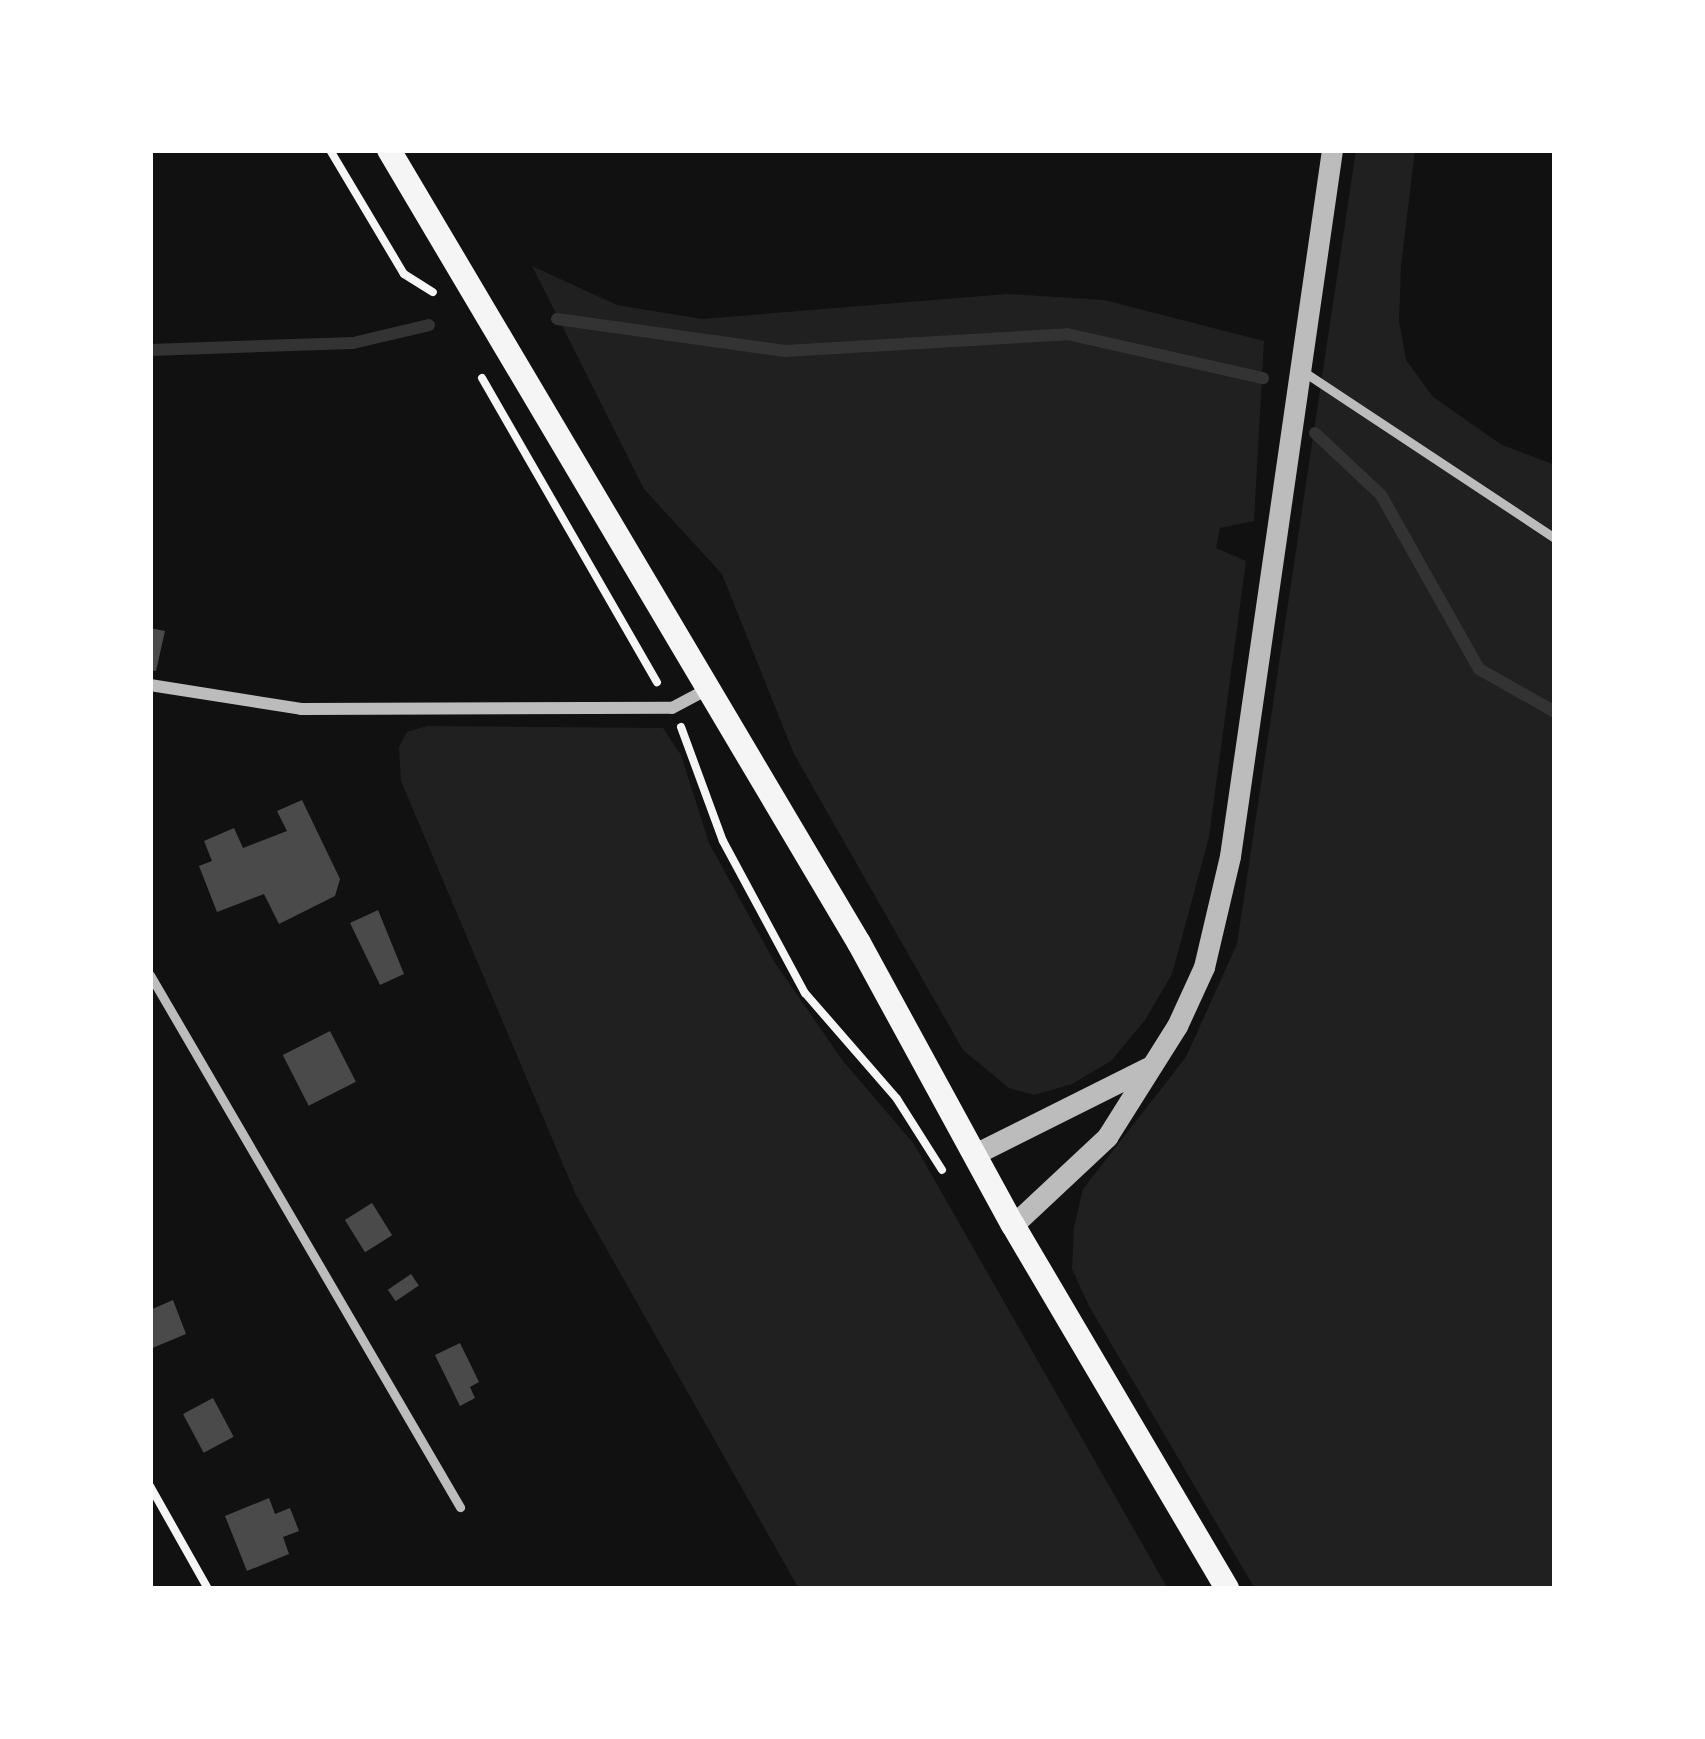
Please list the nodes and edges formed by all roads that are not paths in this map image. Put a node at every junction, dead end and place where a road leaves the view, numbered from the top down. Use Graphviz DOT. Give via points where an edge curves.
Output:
graph roads {
  1 [pos="389,150"];
  2 [pos="1332,150"];
  3 [pos="1300,369"];
  4 [pos="1555,538"];
  5 [pos="150,685"];
  6 [pos="707,689"];
  7 [pos="150,975"];
  8 [pos="1148,1068"];
  9 [pos="975,1154"];
  10 [pos="1013,1225"];
  11 [pos="460,1507"];
  12 [pos="1227,1589"];
  1 -- 6 [label="main road"];
  2 -- 3 [label="street"];
  3 -- 4 [label="lane"];
  3 -- 8 [label="street" via="1230,856 1204,967"];
  5 -- 6 [label="street" via="301,709 672,708"];
  6 -- 9 [label="main road"];
  7 -- 11 [label="lane"];
  8 -- 9 [label="street"];
  8 -- 10 [label="street" via="1089,1160"];
  9 -- 10 [label="main road"];
  10 -- 12 [label="main road"];
}
